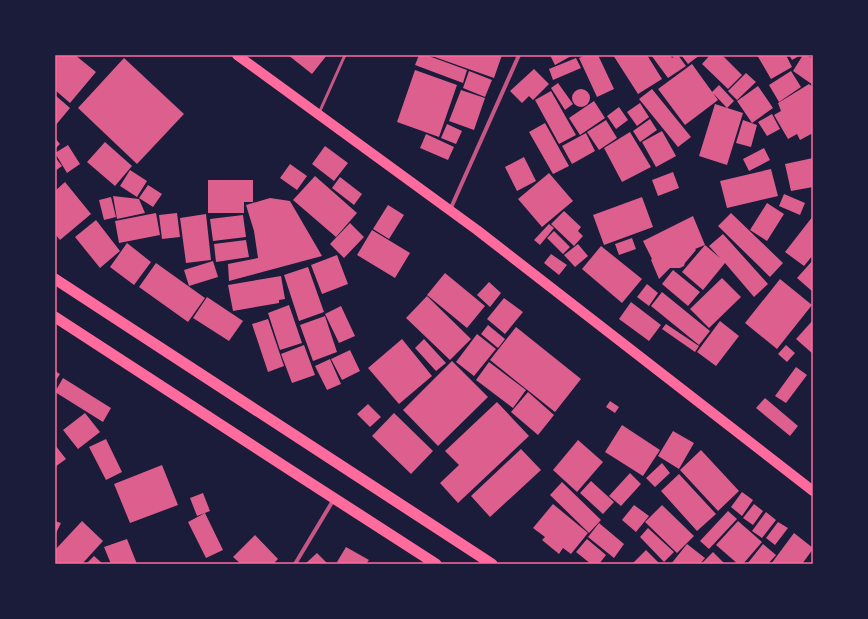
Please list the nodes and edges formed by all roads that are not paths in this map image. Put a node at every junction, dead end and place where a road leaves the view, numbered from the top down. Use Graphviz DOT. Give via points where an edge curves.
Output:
graph roads {
  1 [pos="237,55"];
  2 [pos="345,55"];
  3 [pos="519,55"];
  4 [pos="318,114"];
  5 [pos="450,210"];
  6 [pos="55,279"];
  7 [pos="55,317"];
  8 [pos="813,491"];
  9 [pos="334,498"];
  10 [pos="295,564"];
  11 [pos="436,564"];
  12 [pos="492,564"];
  1 -- 4 [label="main road"];
  2 -- 4 [label="lane"];
  3 -- 5 [label="street"];
  4 -- 5 [label="main road"];
  5 -- 8 [label="main road"];
  6 -- 12 [label="highway"];
  7 -- 9 [label="highway"];
  9 -- 10 [label="street"];
  9 -- 11 [label="highway"];
}
